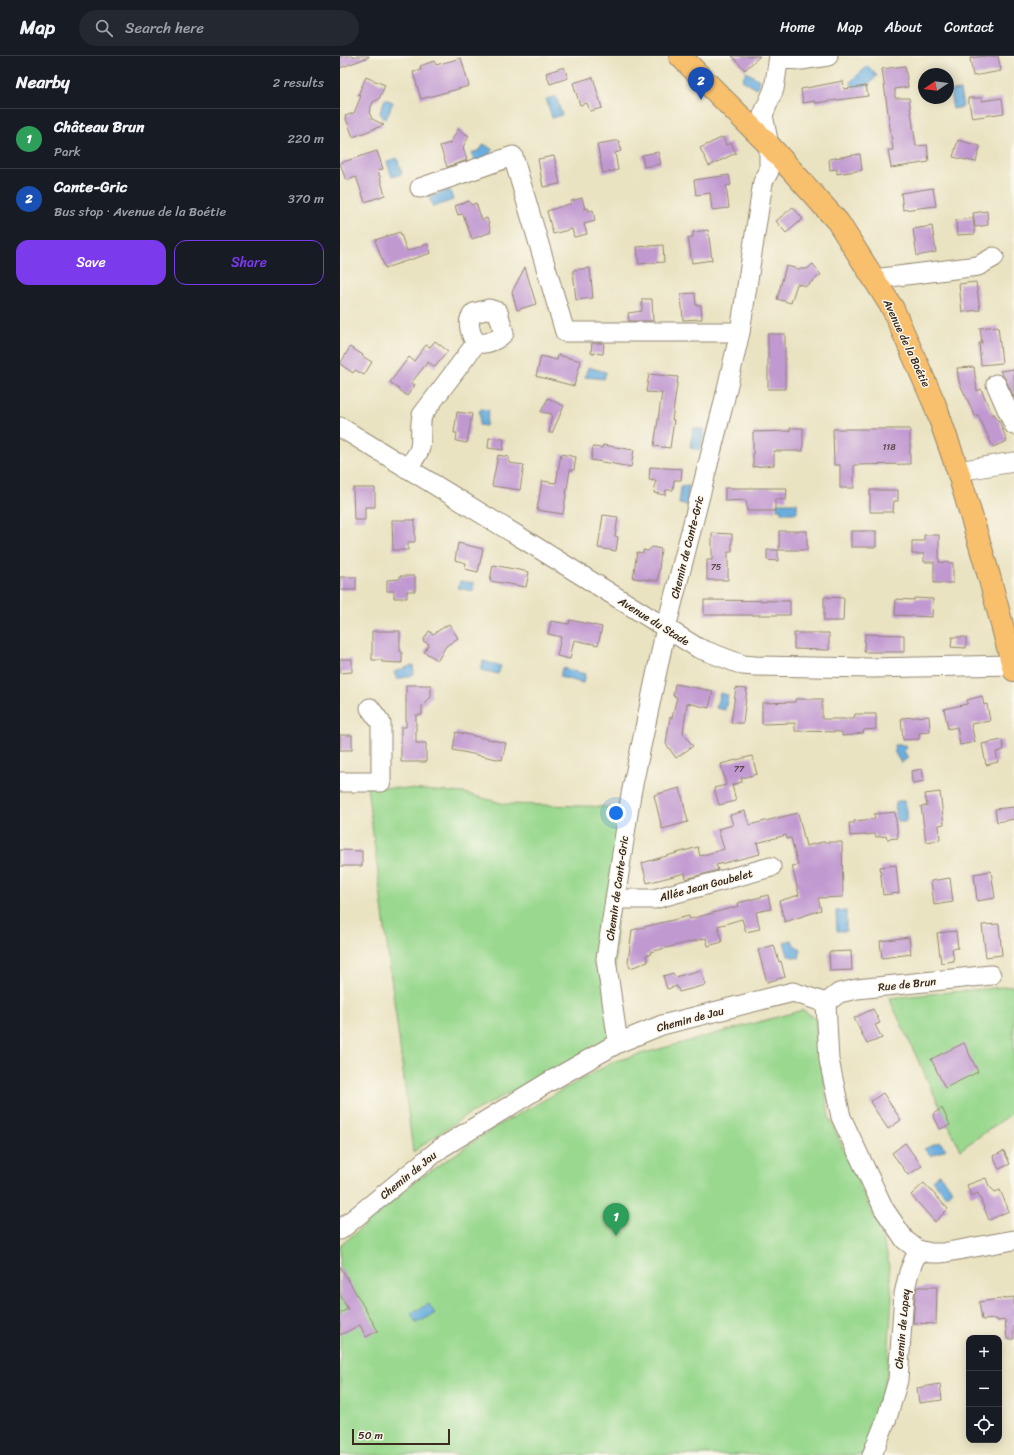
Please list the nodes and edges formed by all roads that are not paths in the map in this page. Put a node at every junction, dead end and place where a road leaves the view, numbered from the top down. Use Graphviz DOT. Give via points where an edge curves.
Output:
graph roads {
  1 [pos="680,56"];
  2 [pos="828,56"];
  3 [pos="779,58"];
  4 [pos="769,145"];
  5 [pos="420,188"];
  6 [pos="994,257"];
  7 [pos="874,279"];
  8 [pos="740,332"];
  9 [pos="477,342"];
  10 [pos="996,384"];
  11 [pos="1014,425"];
  12 [pos="340,427"];
  13 [pos="1014,462"];
  14 [pos="406,468"];
  15 [pos="958,471"];
  16 [pos="666,628"];
  17 [pos="1013,668"];
  18 [pos="370,708"];
  19 [pos="340,782"];
  20 [pos="771,867"];
  21 [pos="615,899"];
  22 [pos="991,975"];
  23 [pos="826,1003"];
  24 [pos="618,1043"];
  25 [pos="340,1230"];
  26 [pos="1014,1240"];
  27 [pos="918,1250"];
  28 [pos="872,1455"];
  1 -- 4 [label="main road, Avenue de la Boétie"];
  2 -- 3 [label="street" via="801,60"];
  3 -- 4 [label="street, Chemin de Cante-Gric" via="774,88 763,115"];
  4 -- 7 [label="main road, Avenue de la Boétie" via="838,222"];
  4 -- 8 [label="street, Chemin de Cante-Gric" via="769,171 763,182"];
  5 -- 8 [label="street" via="512,156 565,332"];
  6 -- 7 [label="street" via="978,266"];
  7 -- 15 [label="main road, Avenue de la Boétie" via="893,309 935,405"];
  8 -- 16 [label="street, Chemin de Cante-Gric"];
  9 -- 14 [label="street" via="422,415 421,446 416,459"];
  10 -- 11 [label="street"];
  12 -- 14 [label="street, Avenue du Stade"];
  13 -- 15 [label="street"];
  14 -- 16 [label="street, Avenue du Stade"];
  15 -- 17 [label="main road, Avenue de la Boétie"];
  16 -- 17 [label="street, Avenue du Stade" via="698,648 755,666"];
  16 -- 21 [label="street, Chemin de Cante-Gric" via="631,794"];
  18 -- 19 [label="street" via="381,723 381,782"];
  20 -- 21 [label="street, Allée Jean Goubelet" via="654,899"];
  21 -- 24 [label="street, Chemin de Cante-Gric" via="606,959"];
  22 -- 23 [label="street, Rue de Brun" via="857,989 839,993"];
  23 -- 24 [label="street, Chemin de Jau" via="793,992 662,1025"];
  23 -- 27 [label="street" via="830,1060 841,1117 884,1209 905,1240"];
  24 -- 25 [label="street, Chemin de Jau" via="441,1148"];
  26 -- 27 [label="street" via="942,1253"];
  27 -- 28 [label="street, Chemin de Lapey" via="904,1294 898,1380 887,1418"];
}
